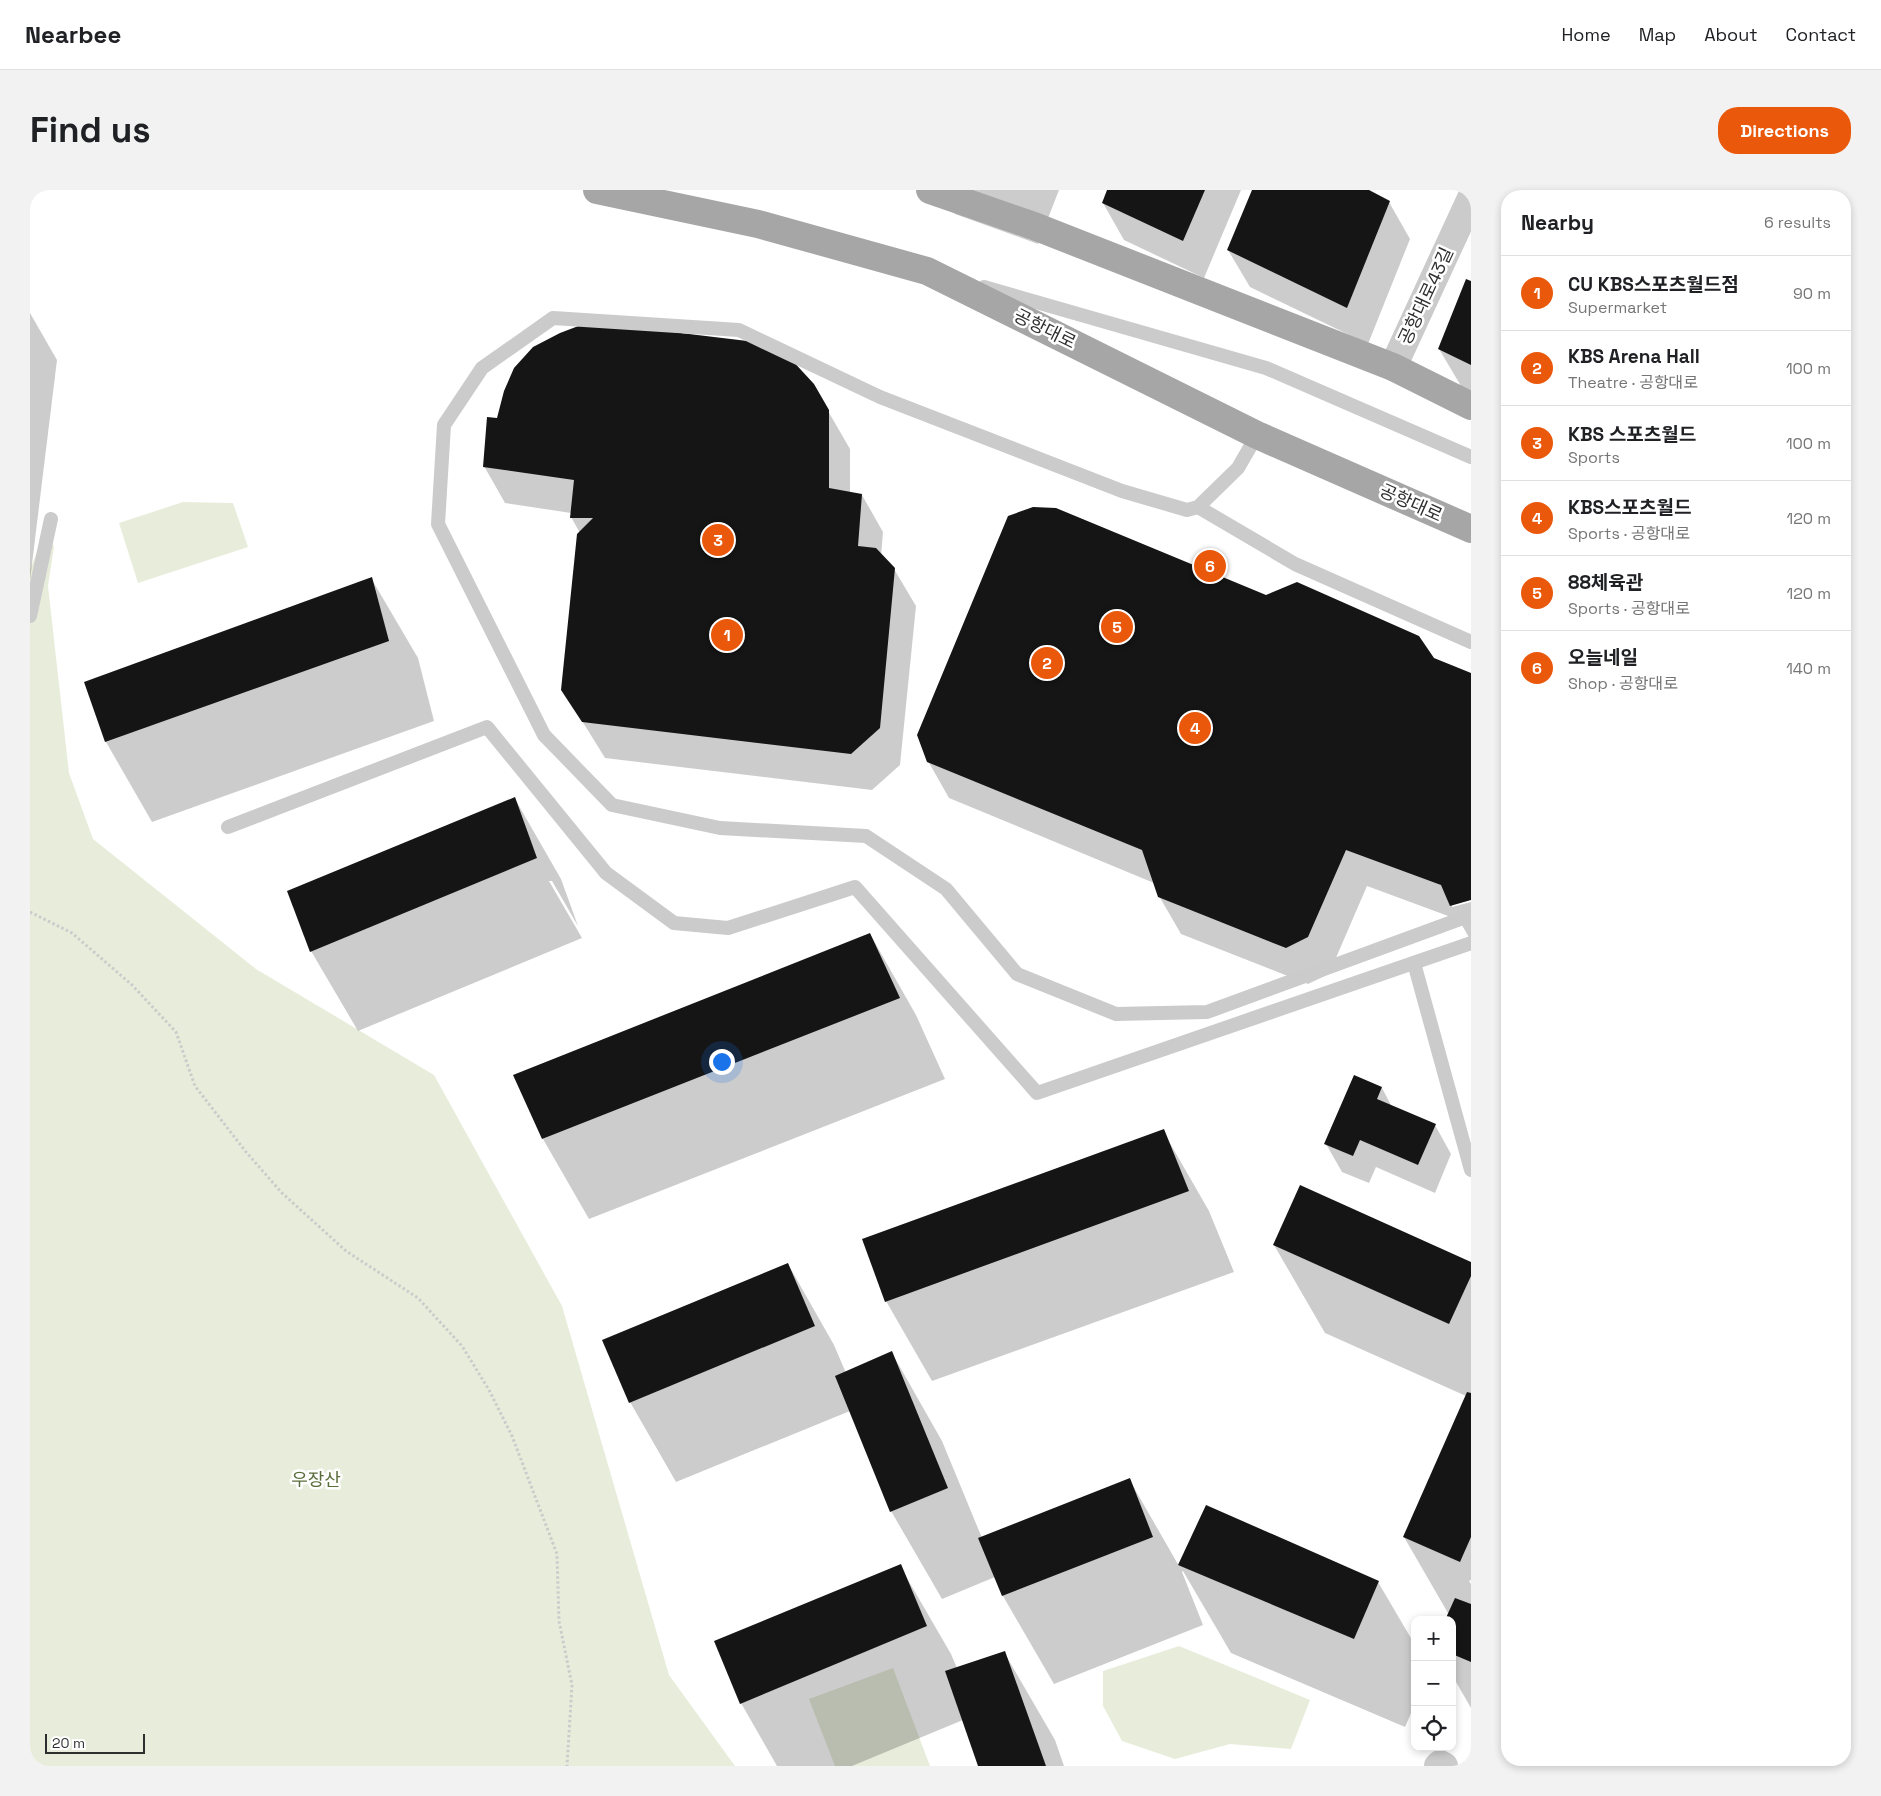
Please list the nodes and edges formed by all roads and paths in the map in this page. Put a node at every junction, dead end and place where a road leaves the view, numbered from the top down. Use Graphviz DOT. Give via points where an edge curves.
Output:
graph roads {
  1 [pos="597,190"];
  2 [pos="930,190"];
  3 [pos="1471,198"];
  4 [pos="928,271"];
  5 [pos="1393,367"];
  6 [pos="1471,406"];
  7 [pos="1257,435"];
  8 [pos="1471,457"];
  9 [pos="1198,506"];
  10 [pos="51,519"];
  11 [pos="1471,529"];
  12 [pos="30,616"];
  13 [pos="1471,642"];
  14 [pos="228,827"];
  15 [pos="30,912"];
  16 [pos="1471,915"];
  17 [pos="1471,943"];
  18 [pos="1414,963"];
  19 [pos="1471,1170"];
  20 [pos="567,1766"];
  21 [pos="1438,1766"];
  22 [pos="1444,1766"];
  1 -- 4 [label="main road, 공항대로" via="758,224"];
  2 -- 5 [label="main road" via="1034,226"];
  3 -- 5 [label="street, 공항대로43길"];
  4 -- 7 [label="main road, 공항대로"];
  4 -- 8 [label="lane" via="1266,368"];
  5 -- 6 [label="main road"];
  7 -- 9 [label="lane" via="1238,468"];
  7 -- 11 [label="main road, 공항대로"];
  9 -- 13 [label="lane" via="1295,564"];
  9 -- 16 [label="lane" via="1187,510 1112,488 880,397 739,330 553,318 482,368 444,425 438,524 544,735 612,805 720,828 866,836 946,889 1017,974 1116,1014 1207,1012"];
  10 -- 12 [label="lane"];
  14 -- 18 [label="lane" via="487,727 606,873 674,923 728,928 854,888 1037,1093"];
  15 -- 20 [label="path" via="72,933 132,985 176,1032 195,1086 276,1186 346,1251 418,1298 462,1346 512,1436 556,1554 559,1621 572,1685"];
  17 -- 18 [label="lane"];
  18 -- 19 [label="lane"];
  21 -- 22 [label="street"];
}
